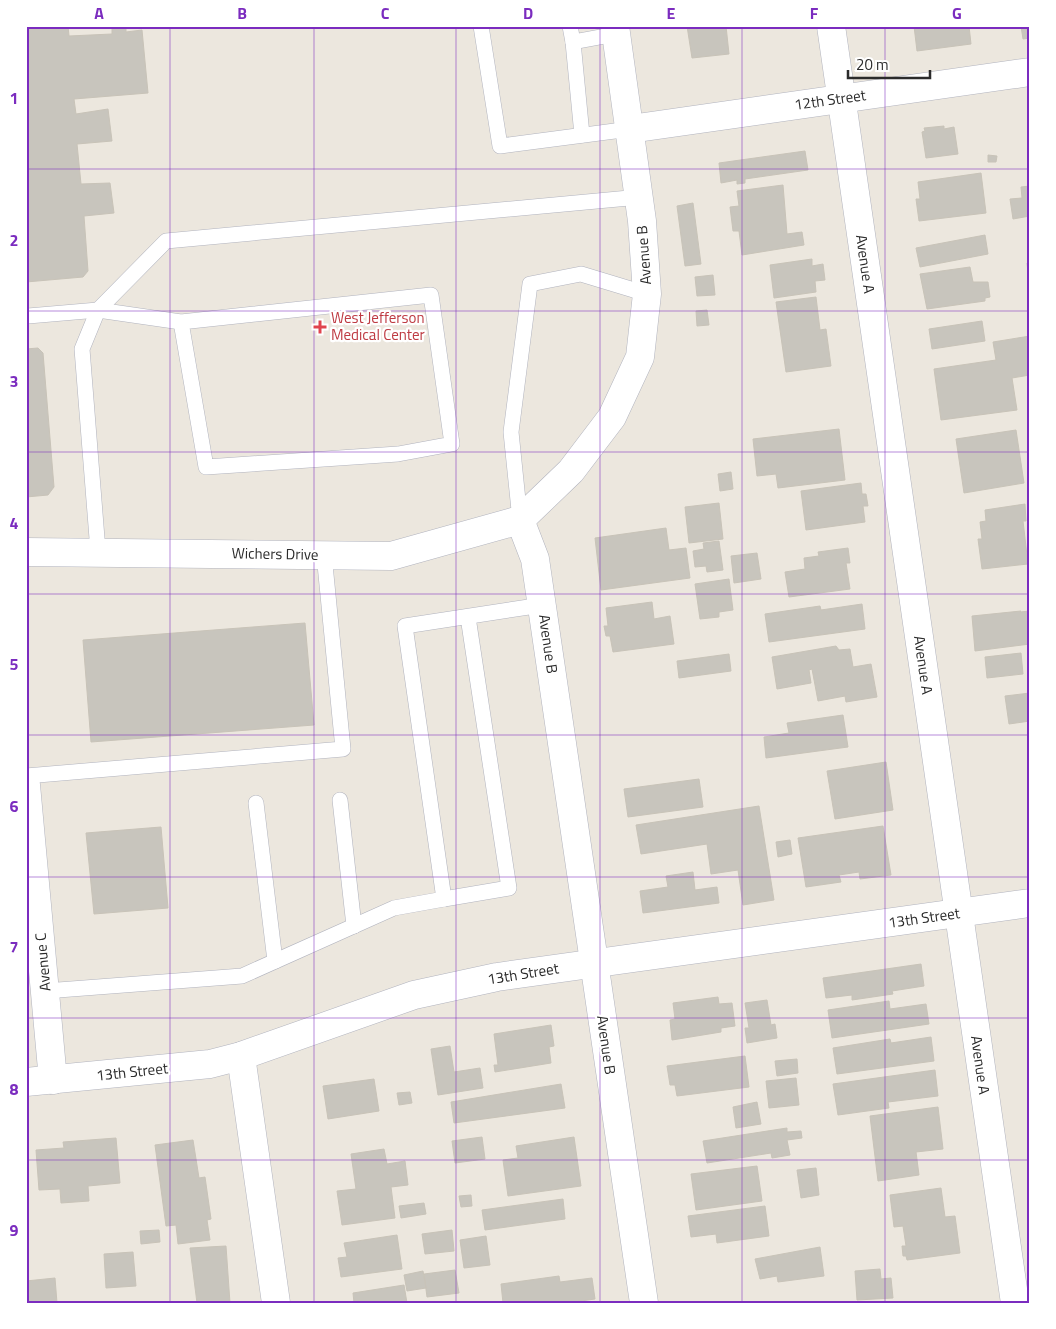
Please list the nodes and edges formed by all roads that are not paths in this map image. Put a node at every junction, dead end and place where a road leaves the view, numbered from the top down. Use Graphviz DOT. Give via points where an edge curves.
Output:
graph roads {
  1 [pos="481,26"];
  2 [pos="570,26"];
  3 [pos="831,26"];
  4 [pos="616,30"];
  5 [pos="573,42"];
  6 [pos="1030,72"];
  7 [pos="841,98"];
  8 [pos="630,129"];
  9 [pos="582,135"];
  10 [pos="640,196"];
  11 [pos="647,294"];
  12 [pos="98,310"];
  13 [pos="28,316"];
  14 [pos="181,322"];
  15 [pos="520,520"];
  16 [pos="98,551"];
  17 [pos="26,552"];
  18 [pos="324,554"];
  19 [pos="542,605"];
  20 [pos="468,617"];
  21 [pos="26,776"];
  22 [pos="26,785"];
  23 [pos="340,800"];
  24 [pos="256,803"];
  25 [pos="444,900"];
  26 [pos="1030,903"];
  27 [pos="958,914"];
  28 [pos="354,926"];
  29 [pos="275,961"];
  30 [pos="593,963"];
  31 [pos="46,991"];
  32 [pos="241,1056"];
  33 [pos="53,1080"];
  34 [pos="26,1082"];
  35 [pos="276,1303"];
  36 [pos="644,1303"];
  37 [pos="1015,1303"];
  1 -- 9 [label="lane" via="500,146"];
  2 -- 5 [label="lane"];
  3 -- 7 [label="street, Avenue A"];
  4 -- 5 [label="lane"];
  4 -- 8 [label="street, Avenue B"];
  5 -- 9 [label="lane"];
  6 -- 7 [label="street, 12th Street"];
  7 -- 8 [label="street, 12th Street"];
  7 -- 27 [label="street, Avenue A"];
  8 -- 9 [label="lane"];
  8 -- 10 [label="street, Avenue B"];
  10 -- 11 [label="street, Avenue B"];
  10 -- 12 [label="lane" via="166,241"];
  11 -- 15 [label="street, Avenue B" via="640,357 612,417 571,471"];
  11 -- 15 [label="lane" via="581,274 530,284 511,432"];
  12 -- 13 [label="lane"];
  12 -- 14 [label="lane"];
  12 -- 16 [label="lane" via="82,349"];
  14 -- 14 [label="lane" via="431,294 452,444 398,454 206,467"];
  15 -- 18 [label="street, Wichers Drive" via="391,556"];
  15 -- 19 [label="street, Avenue B" via="535,559"];
  16 -- 17 [label="street, Wichers Drive"];
  16 -- 18 [label="street, Wichers Drive"];
  18 -- 21 [label="lane" via="343,749"];
  19 -- 20 [label="lane"];
  19 -- 30 [label="street, Avenue B"];
  20 -- 25 [label="lane" via="509,888"];
  20 -- 25 [label="lane" via="405,626"];
  22 -- 31 [label="street, Avenue C"];
  23 -- 28 [label="lane"];
  24 -- 29 [label="lane"];
  25 -- 28 [label="lane" via="394,908"];
  26 -- 27 [label="street, 13th Street"];
  27 -- 30 [label="street, 13th Street"];
  27 -- 37 [label="street, Avenue A"];
  28 -- 29 [label="lane"];
  29 -- 31 [label="lane" via="242,976"];
  30 -- 32 [label="street, 13th Street" via="497,977 414,995"];
  30 -- 36 [label="street, Avenue B"];
  31 -- 33 [label="street, Avenue C"];
  32 -- 33 [label="street, 13th Street" via="210,1064"];
  32 -- 35 [label="street"];
  33 -- 34 [label="street, 13th Street"];
}
